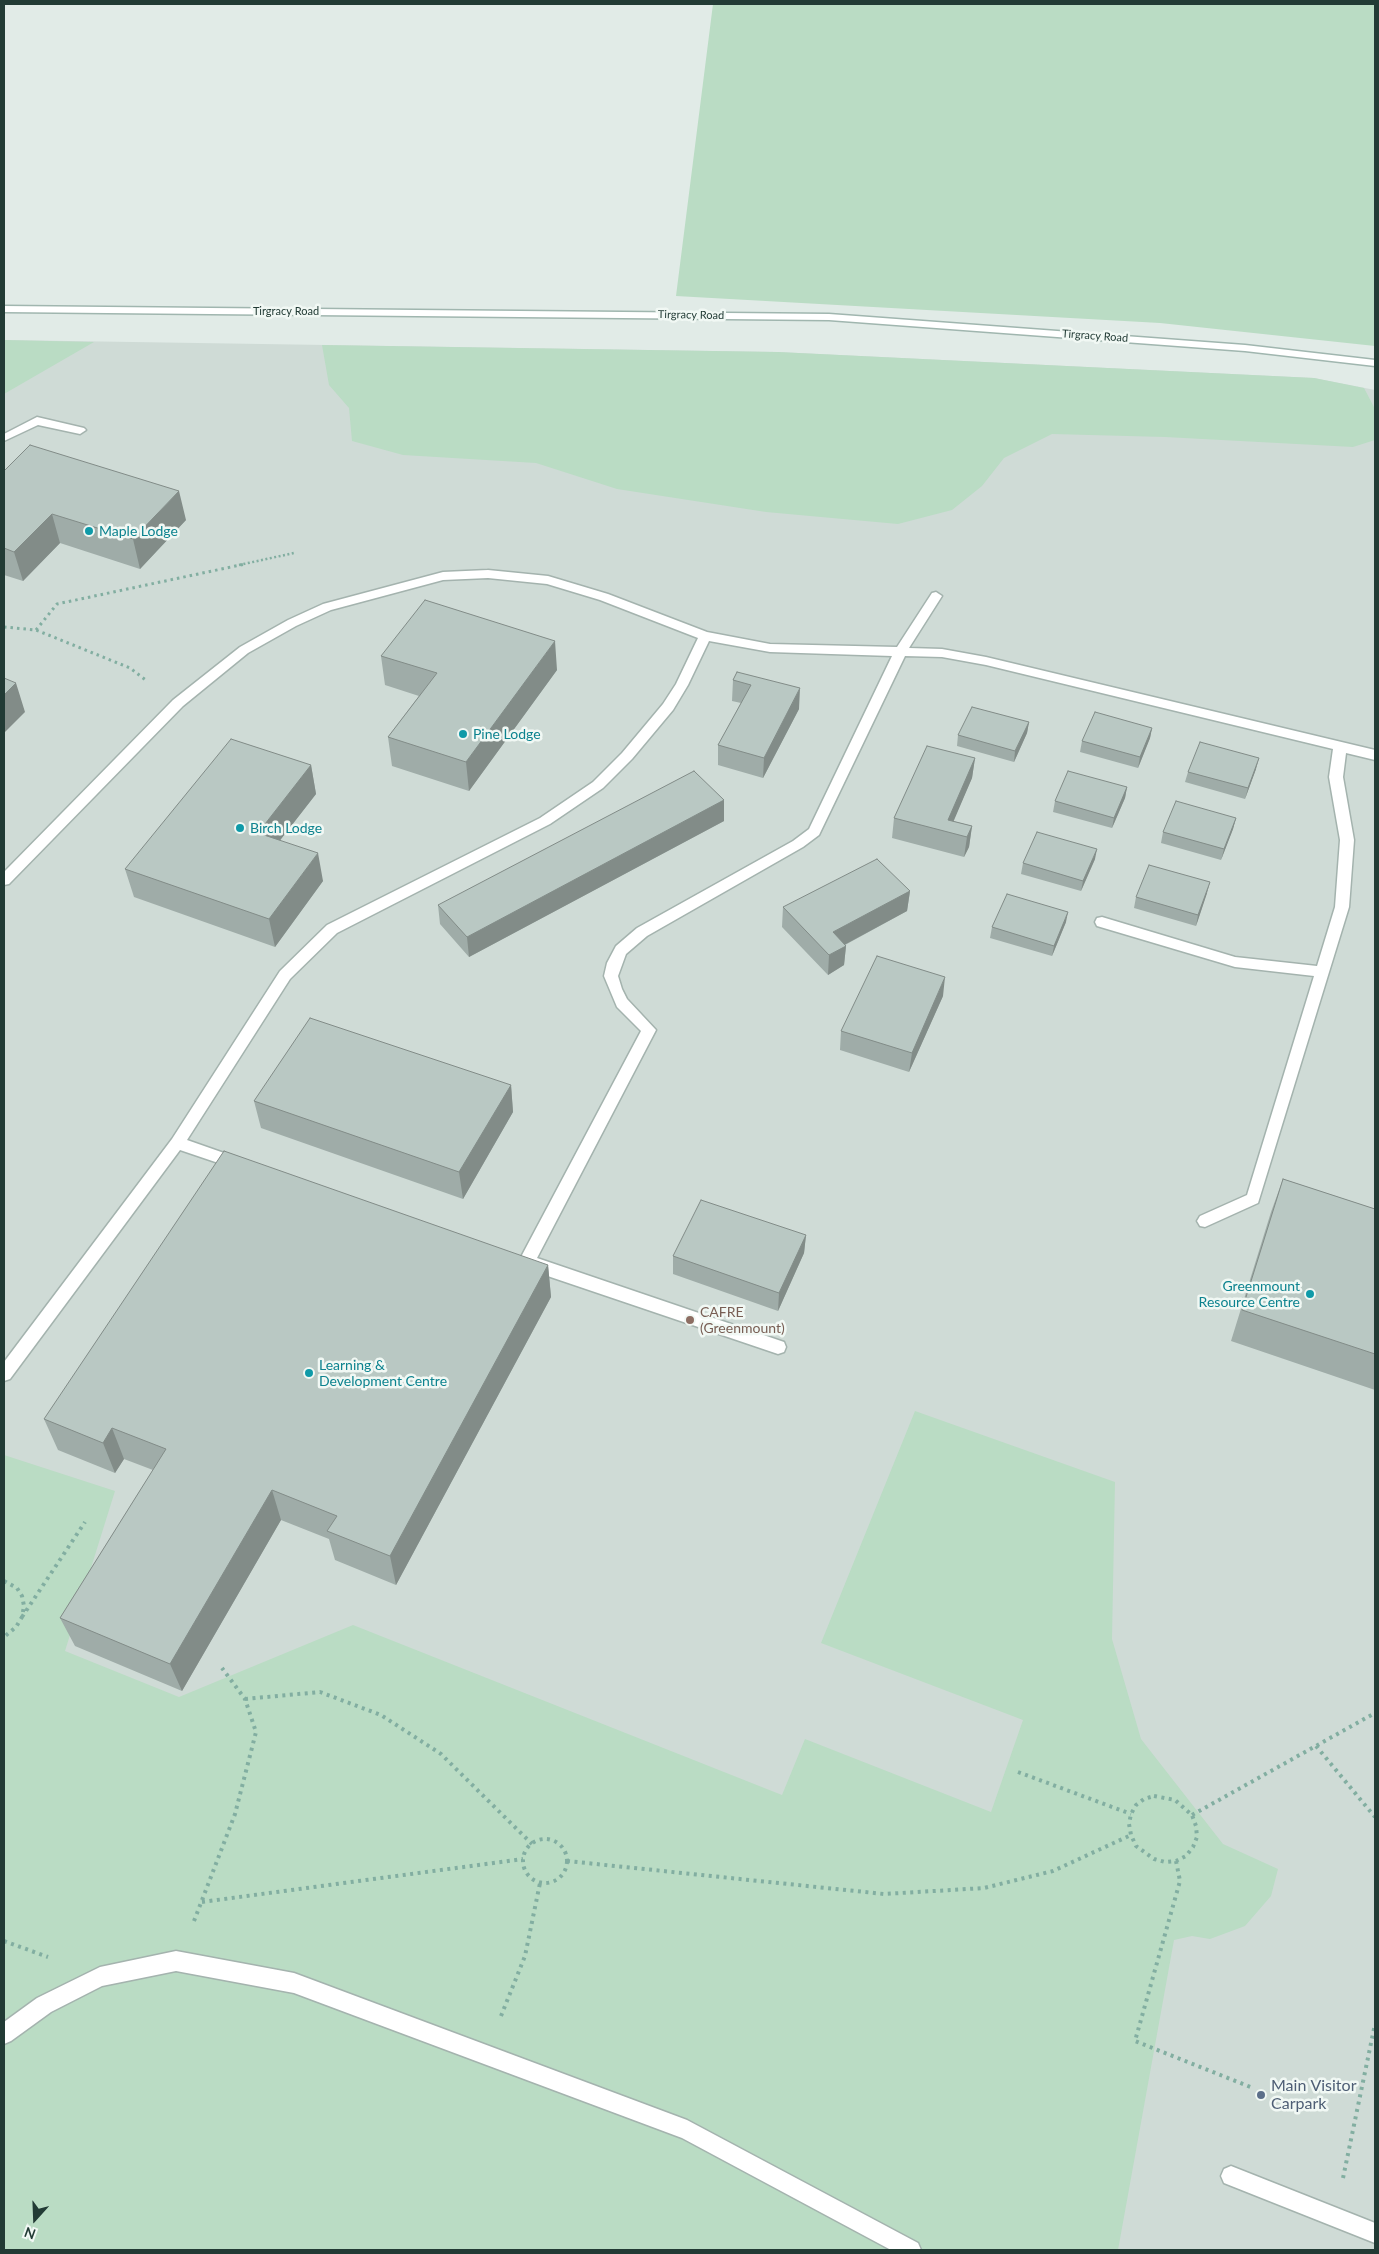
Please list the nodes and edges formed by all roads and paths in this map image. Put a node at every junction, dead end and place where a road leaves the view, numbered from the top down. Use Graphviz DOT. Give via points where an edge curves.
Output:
graph roads {
  1 [pos="4,309"];
  2 [pos="1375,363"];
  3 [pos="80,430"];
  4 [pos="4,438"];
  5 [pos="294,553"];
  6 [pos="936,596"];
  7 [pos="4,627"];
  8 [pos="36,630"];
  9 [pos="705,636"];
  10 [pos="901,651"];
  11 [pos="178,703"];
  12 [pos="1340,746"];
  13 [pos="1375,755"];
  14 [pos="4,880"];
  15 [pos="1102,922"];
  16 [pos="1322,972"];
  17 [pos="177,1143"];
  18 [pos="253,1168"];
  19 [pos="1204,1221"];
  20 [pos="508,1256"];
  21 [pos="527,1262"];
  22 [pos="778,1347"];
  23 [pos="4,1374"];
  24 [pos="85,1522"];
  25 [pos="4,1581"];
  26 [pos="22,1617"];
  27 [pos="4,1637"];
  28 [pos="222,1668"];
  29 [pos="245,1699"];
  30 [pos="1375,1713"];
  31 [pos="1316,1746"];
  32 [pos="1018,1772"];
  33 [pos="1131,1814"];
  34 [pos="1192,1815"];
  35 [pos="1375,1817"];
  36 [pos="1131,1835"];
  37 [pos="532,1844"];
  38 [pos="523,1858"];
  39 [pos="1176,1860"];
  40 [pos="568,1861"];
  41 [pos="540,1883"];
  42 [pos="202,1902"];
  43 [pos="176,1961"];
  44 [pos="1375,2024"];
  45 [pos="4,2034"];
  46 [pos="486,2055"];
  47 [pos="1253,2088"];
  48 [pos="1231,2176"];
  49 [pos="1334,2217"];
  50 [pos="1375,2233"];
  51 [pos="911,2250"];
  1 -- 2 [label="street, Tirgracy Road" via="830,317 1245,348"];
  3 -- 4 [label="street" via="37,421"];
  5 -- 8 [label="path" via="57,604"];
  6 -- 10 [label="street"];
  7 -- 8 [label="path"];
  8 -- 11 [label="path" via="130,668"];
  9 -- 10 [label="street" via="770,648"];
  9 -- 11 [label="street" via="604,597 548,580 488,574 443,576 327,607 292,623 244,650"];
  9 -- 17 [label="street" via="668,707 628,756 598,785 545,821 332,928 285,975"];
  10 -- 12 [label="street" via="942,653 986,661"];
  10 -- 21 [label="street" via="814,832 642,932 621,950 611,976 615,989 622,1002 649,1030"];
  11 -- 14 [label="street"];
  12 -- 13 [label="street"];
  12 -- 16 [label="street" via="1336,777 1346,840 1346,880 1342,907"];
  15 -- 16 [label="street" via="1235,962"];
  16 -- 19 [label="street" via="1253,1199"];
  17 -- 18 [label="street"];
  17 -- 23 [label="street"];
  20 -- 21 [label="street"];
  21 -- 22 [label="street"];
  24 -- 26 [label="path"];
  25 -- 26 [label="path" via="17,1588 22,1596"];
  26 -- 27 [label="path"];
  28 -- 29 [label="path"];
  29 -- 37 [label="path" via="320,1692 381,1715 441,1754"];
  29 -- 42 [label="path" via="256,1732 234,1814"];
  30 -- 31 [label="path"];
  31 -- 34 [label="path"];
  31 -- 35 [label="path"];
  32 -- 33 [label="path"];
  33 -- 34 [label="path" via="1140,1802 1154,1796 1165,1796"];
  33 -- 36 [label="path"];
  34 -- 39 [label="path" via="1197,1837 1186,1856"];
  36 -- 39 [label="path" via="1136,1846 1154,1859"];
  36 -- 40 [label="path" via="1045,1873 984,1888 884,1894"];
  37 -- 38 [label="path"];
  37 -- 40 [label="path" via="552,1840 563,1848"];
  38 -- 41 [label="path" via="525,1871"];
  38 -- 42 [label="path"];
  39 -- 47 [label="path" via="1180,1881 1135,2040"];
  40 -- 41 [label="path" via="558,1878"];
  41 -- 46 [label="path" via="525,1956"];
  42 -- 43 [label="path"];
  43 -- 45 [label="street" via="100,1977 44,2005"];
  43 -- 46 [label="street" via="294,1983"];
  44 -- 49 [label="path"];
  46 -- 51 [label="street" via="687,2130"];
  48 -- 49 [label="street"];
  49 -- 50 [label="street"];
}
